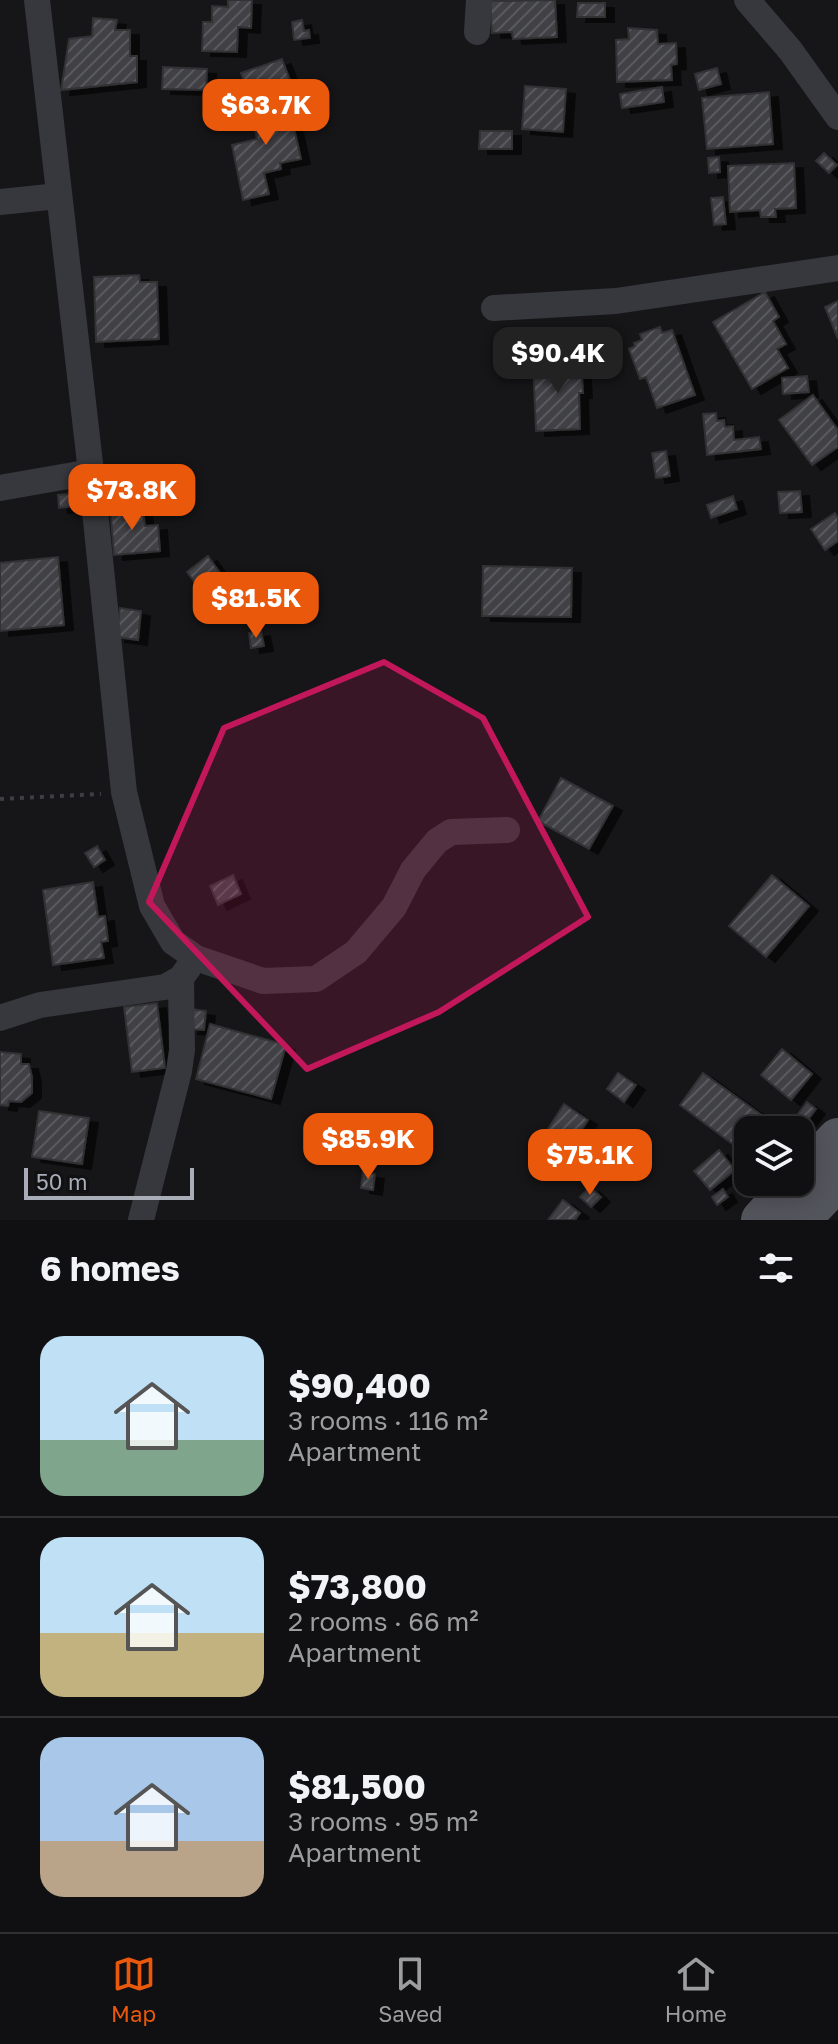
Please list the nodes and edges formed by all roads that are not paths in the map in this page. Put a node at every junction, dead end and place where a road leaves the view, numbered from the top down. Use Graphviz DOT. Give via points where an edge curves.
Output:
graph roads {
  1 [pos="37,0"];
  2 [pos="479,0"];
  3 [pos="747,0"];
  4 [pos="477,32"];
  5 [pos="838,117"];
  6 [pos="58,196"];
  7 [pos="0,202"];
  8 [pos="838,268"];
  9 [pos="494,308"];
  10 [pos="91,472"];
  11 [pos="0,488"];
  12 [pos="507,830"];
  13 [pos="188,968"];
  14 [pos="0,1018"];
  15 [pos="838,1139"];
  16 [pos="814,1164"];
  17 [pos="838,1179"];
  18 [pos="784,1196"];
  19 [pos="141,1220"];
  20 [pos="762,1220"];
  21 [pos="799,1220"];
  1 -- 6 [label="street"];
  2 -- 4 [label="street"];
  3 -- 5 [label="street"];
  6 -- 7 [label="street"];
  6 -- 10 [label="street"];
  8 -- 9 [label="street" via="616,301"];
  10 -- 11 [label="street"];
  10 -- 13 [label="street" via="124,792 152,906"];
  12 -- 13 [label="street" via="451,832 437,841 413,870 394,907 356,952 316,979 263,981"];
  13 -- 14 [label="street" via="165,987 40,1005"];
  13 -- 19 [label="street" via="179,1071"];
  15 -- 16 [label="main road"];
  17 -- 21 [label="main road"];
  18 -- 20 [label="main road"];
}
